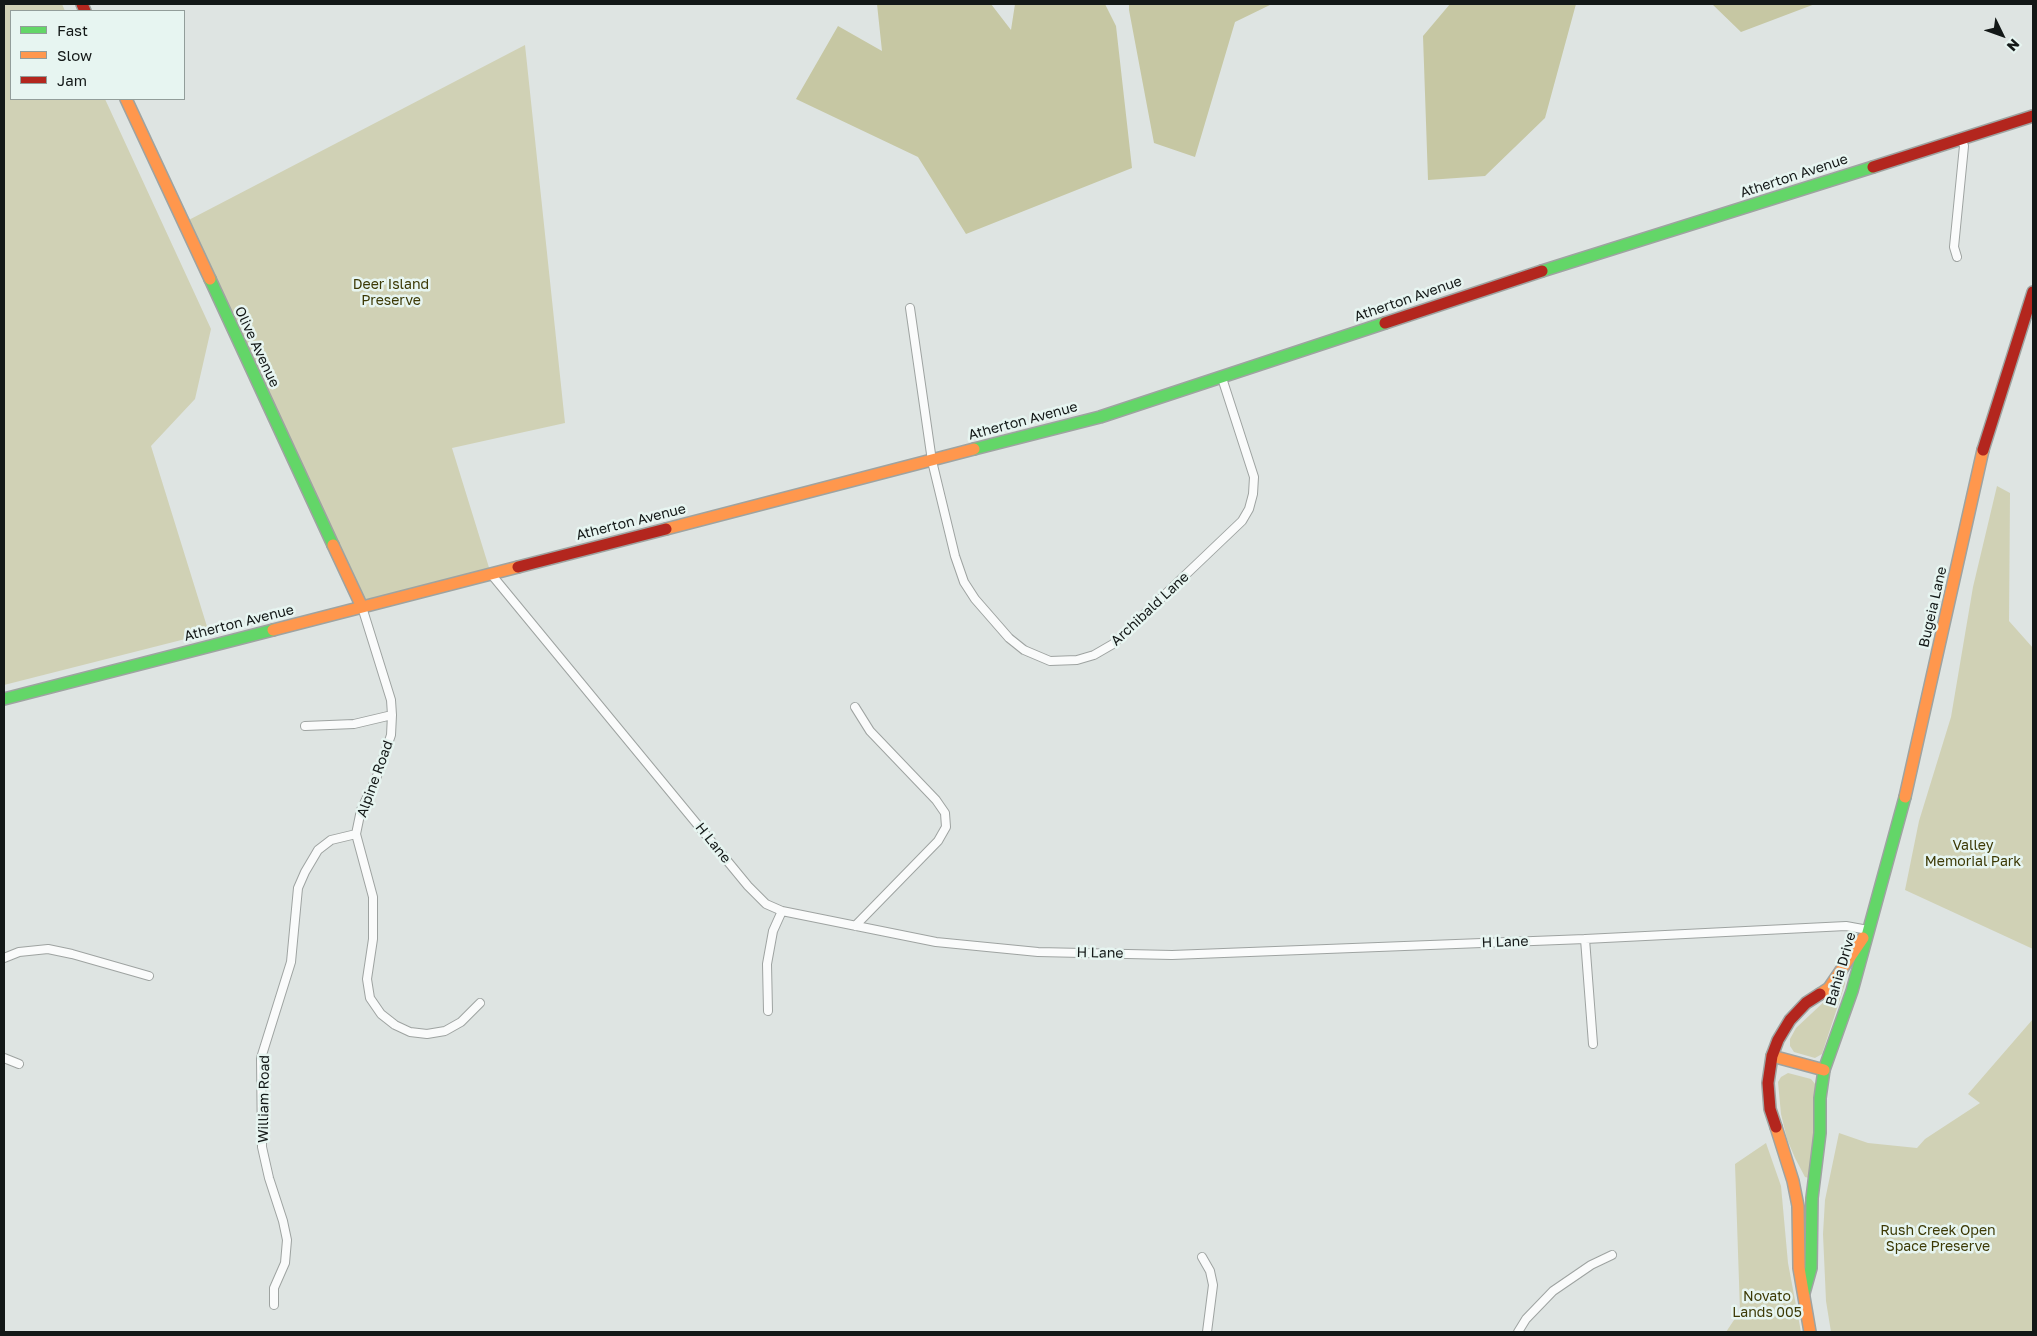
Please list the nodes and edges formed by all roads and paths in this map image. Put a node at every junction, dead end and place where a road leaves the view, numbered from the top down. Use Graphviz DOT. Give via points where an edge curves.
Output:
graph roads {
  1 [pos="126,100"];
  2 [pos="2033,116"];
  3 [pos="1961,138"];
  4 [pos="1957,257"];
  5 [pos="2033,292"];
  6 [pos="910,308"];
  7 [pos="1222,378"];
  8 [pos="932,461"];
  9 [pos="491,574"];
  10 [pos="362,607"];
  11 [pos="4,699"];
  12 [pos="854,707"];
  13 [pos="392,715"];
  14 [pos="305,726"];
  15 [pos="356,834"];
  16 [pos="782,911"];
  17 [pos="855,926"];
  18 [pos="1868,930"];
  19 [pos="1585,939"];
  20 [pos="4,958"];
  21 [pos="149,976"];
  22 [pos="480,1003"];
  23 [pos="768,1011"];
  24 [pos="1593,1044"];
  25 [pos="1772,1056"];
  26 [pos="4,1058"];
  27 [pos="19,1064"];
  28 [pos="1824,1070"];
  29 [pos="1612,1255"];
  30 [pos="1202,1257"];
  31 [pos="1804,1293"];
  32 [pos="274,1305"];
  33 [pos="1207,1332"];
  34 [pos="1518,1332"];
  35 [pos="1810,1332"];
  1 -- 10 [label="main road, Olive Avenue"];
  2 -- 3 [label="main road, Atherton Avenue"];
  3 -- 4 [label="street" via="1964,146 1954,247"];
  3 -- 7 [label="main road, Atherton Avenue" via="1466,295"];
  5 -- 18 [label="main road, Bugeia Lane" via="1980,461 1917,747"];
  6 -- 8 [label="street, Archibald Lane"];
  7 -- 8 [label="main road, Atherton Avenue" via="1100,417"];
  7 -- 8 [label="street, Archibald Lane" via="1254,477 1254,494 1249,509 1218,546 1113,644 1077,660 1050,661 1024,650 1009,638 975,599 964,582 955,556"];
  8 -- 9 [label="main road, Atherton Avenue"];
  9 -- 10 [label="main road, Atherton Avenue"];
  9 -- 16 [label="street, H Lane" via="748,886 766,904"];
  10 -- 11 [label="main road, Atherton Avenue"];
  10 -- 13 [label="street, Alpine Road" via="391,700"];
  12 -- 17 [label="street" via="870,731 936,800 945,813 946,827 938,841"];
  13 -- 14 [label="street" via="354,724"];
  13 -- 15 [label="street, Alpine Road" via="391,735 376,779 360,810"];
  15 -- 22 [label="street, Alpine Road" via="374,905 374,939 367,979 370,998 381,1014 410,1032 445,1032 461,1022"];
  15 -- 32 [label="street, William Road" via="331,840 318,850 298,888 291,962 261,1058 262,1147 287,1240 285,1263 274,1288"];
  16 -- 17 [label="street, H Lane"];
  16 -- 23 [label="street" via="773,931 767,964"];
  17 -- 19 [label="street, H Lane" via="936,942 1038,952 1172,955"];
  18 -- 19 [label="street, H Lane" via="1846,926"];
  18 -- 25 [label="main road, Bahia Drive" via="1829,988 1806,1003 1790,1020"];
  18 -- 28 [label="main road, Bahia Drive" via="1852,992"];
  19 -- 24 [label="street"];
  20 -- 21 [label="street" via="19,952 48,949"];
  25 -- 28 [label="main road"];
  25 -- 31 [label="main road, Bahia Drive" via="1768,1083 1770,1109 1798,1206 1799,1268"];
  26 -- 27 [label="street"];
  28 -- 31 [label="main road, Bahia Drive" via="1812,1198 1811,1268"];
  29 -- 34 [label="street" via="1553,1291"];
  30 -- 33 [label="street" via="1213,1285"];
  31 -- 35 [label="main road, Bahia Drive"];
}
